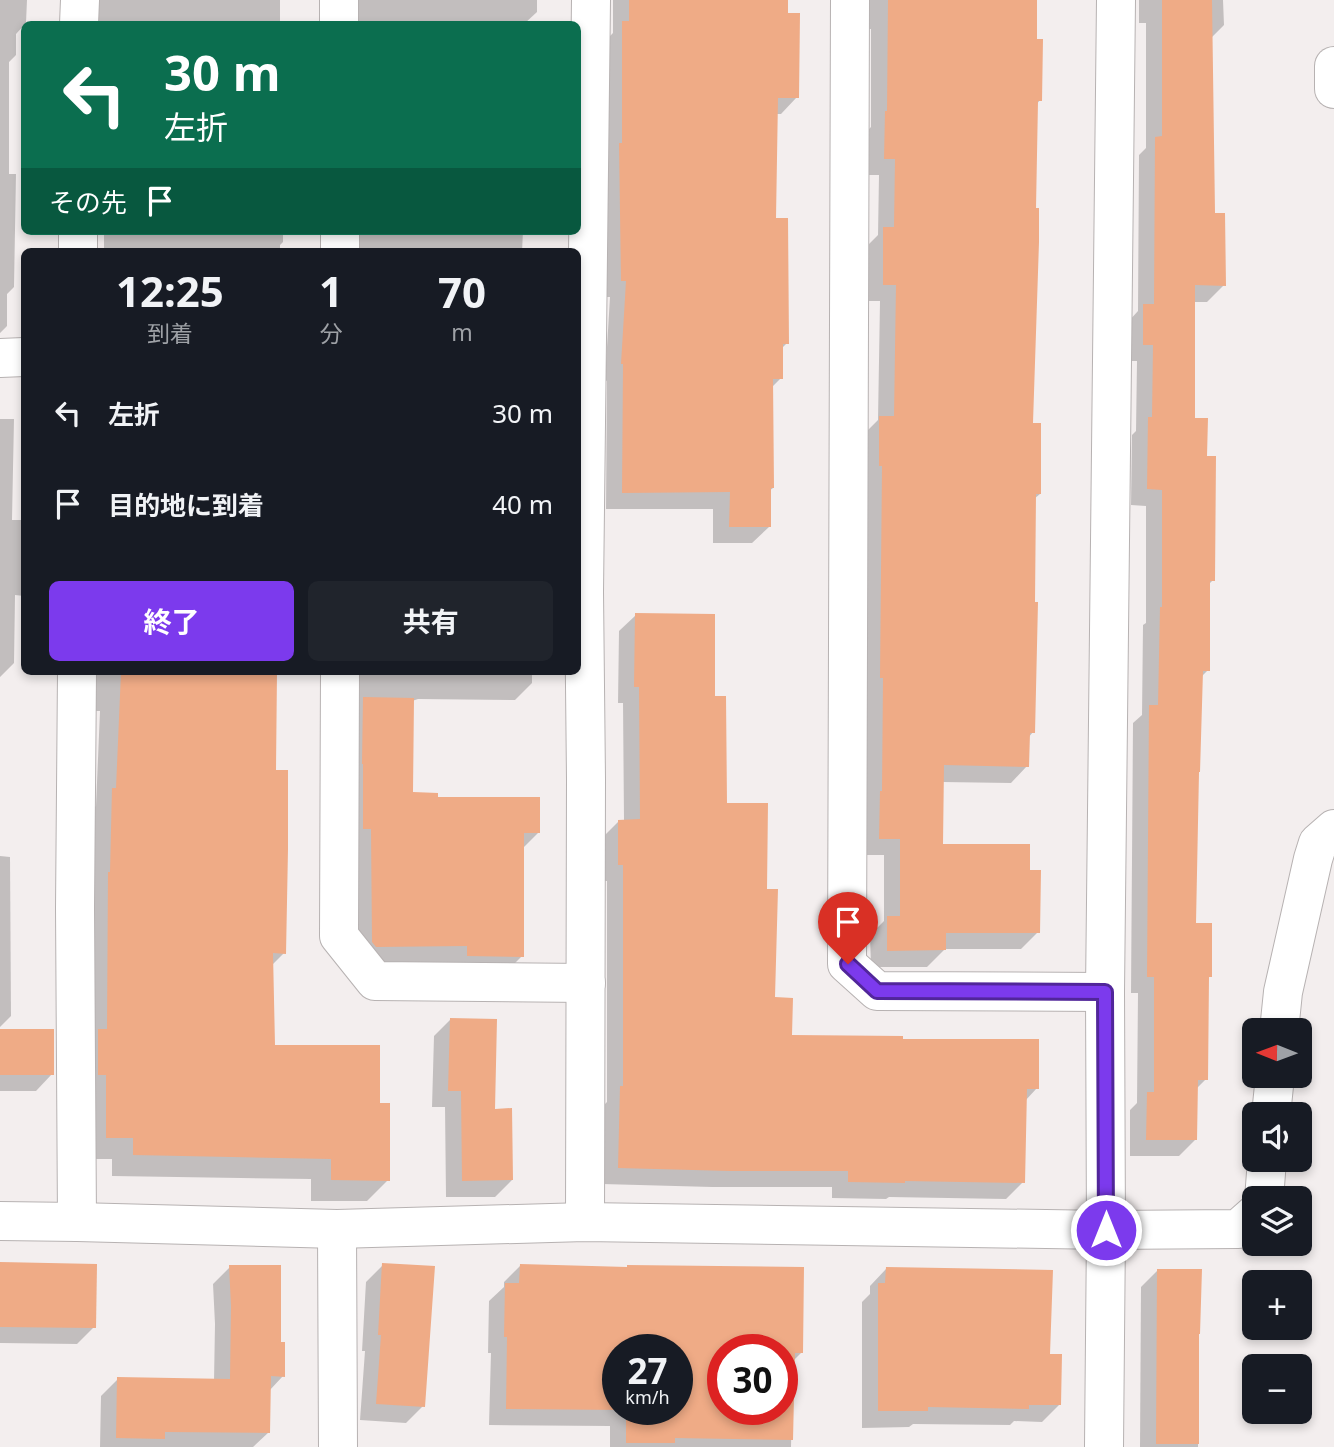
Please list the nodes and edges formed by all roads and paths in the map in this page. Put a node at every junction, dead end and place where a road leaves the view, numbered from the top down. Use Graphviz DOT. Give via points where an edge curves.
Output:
graph roads {
  1 [pos="80,0"];
  2 [pos="339,0"];
  3 [pos="591,0"];
  4 [pos="850,0"];
  5 [pos="1116,0"];
  6 [pos="79,21"];
  7 [pos="339,21"];
  8 [pos="1334,66"];
  9 [pos="1334,89"];
  10 [pos="21,357"];
  11 [pos="0,358"];
  12 [pos="77,675"];
  13 [pos="340,675"];
  14 [pos="1334,829"];
  15 [pos="586,983"];
  16 [pos="1105,992"];
  17 [pos="1280,1018"];
  18 [pos="0,1222"];
  19 [pos="77,1222"];
  20 [pos="585,1222"];
  21 [pos="1242,1225"];
  22 [pos="337,1229"];
  23 [pos="1106,1230"];
  24 [pos="338,1447"];
  25 [pos="1104,1447"];
  1 -- 6 [label="street"];
  2 -- 7 [label="street"];
  3 -- 15 [label="street" via="584,592"];
  4 -- 16 [label="street" via="848,964 877,991"];
  5 -- 16 [label="street"];
  8 -- 9 [label="street"];
  10 -- 11 [label="street"];
  12 -- 19 [label="street"];
  13 -- 15 [label="street" via="340,936 375,981"];
  14 -- 17 [label="street" via="1318,843 1313,859"];
  15 -- 20 [label="street"];
  16 -- 23 [label="street"];
  18 -- 19 [label="street"];
  19 -- 22 [label="street"];
  20 -- 22 [label="street"];
  20 -- 23 [label="street"];
  21 -- 23 [label="street" via="1238,1229"];
  22 -- 24 [label="street"];
  23 -- 25 [label="street"];
}
